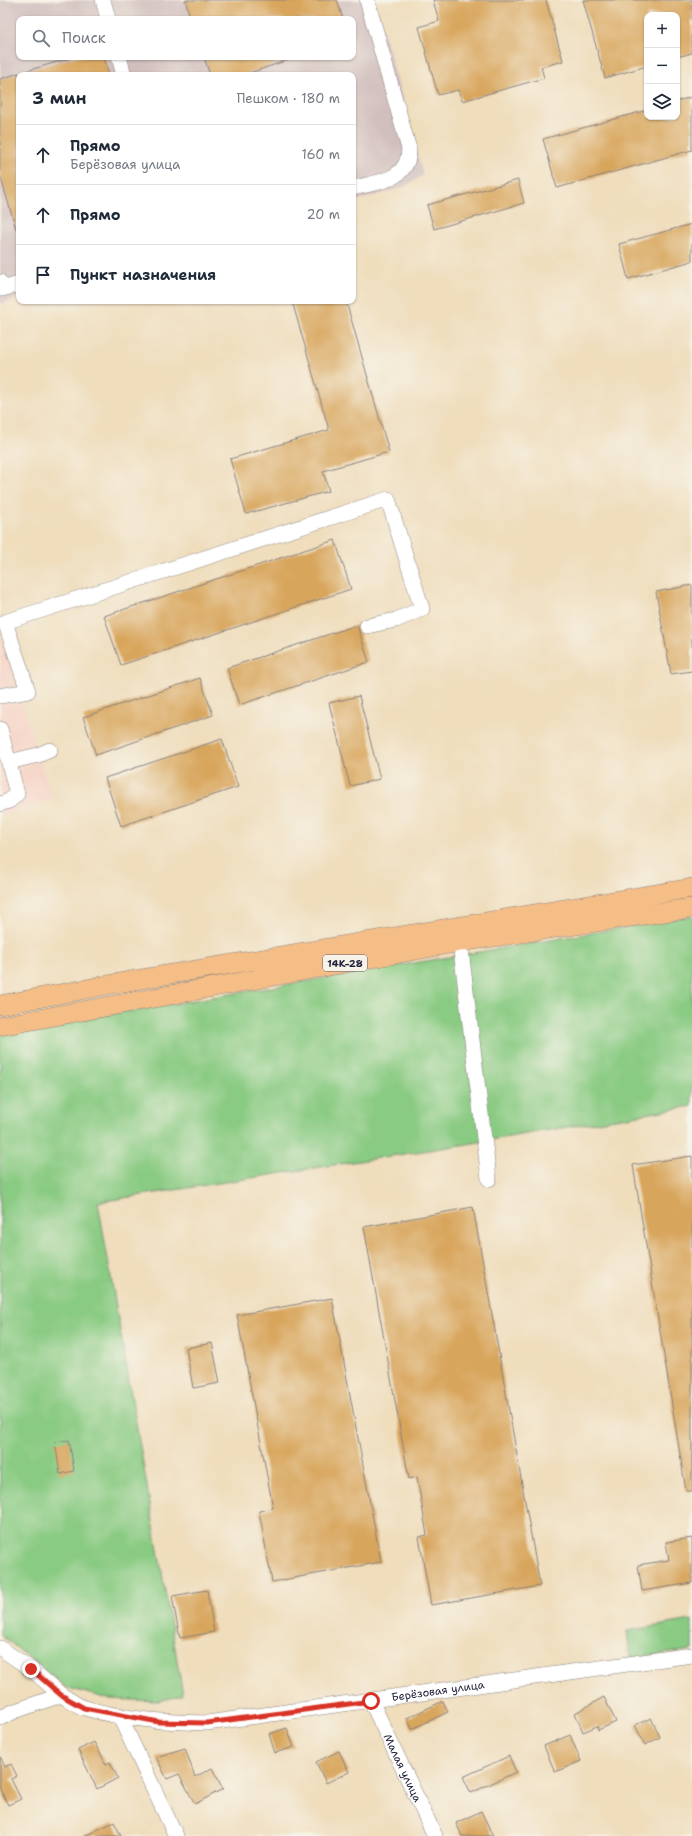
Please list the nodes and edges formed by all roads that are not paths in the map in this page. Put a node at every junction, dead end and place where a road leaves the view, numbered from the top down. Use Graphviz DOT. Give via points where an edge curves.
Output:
graph roads {
  1 [pos="103,0"];
  2 [pos="367,0"];
  3 [pos="107,16"];
  4 [pos="120,60"];
  5 [pos="123,72"];
  6 [pos="356,187"];
  7 [pos="0,282"];
  8 [pos="16,285"];
  9 [pos="367,626"];
  10 [pos="0,696"];
  11 [pos="0,729"];
  12 [pos="50,750"];
  13 [pos="9,762"];
  14 [pos="0,804"];
  15 [pos="692,888"];
  16 [pos="692,908"];
  17 [pos="460,942"];
  18 [pos="0,1005"];
  19 [pos="0,1026"];
  20 [pos="489,1178"];
  21 [pos="0,1648"];
  22 [pos="692,1655"];
  23 [pos="61,1695"];
  24 [pos="371,1701"];
  25 [pos="119,1715"];
  26 [pos="0,1718"];
  27 [pos="176,1836"];
  28 [pos="435,1836"];
  1 -- 3 [label="street"];
  2 -- 6 [label="street" via="409,149 409,159 406,167 391,178"];
  4 -- 5 [label="street"];
  7 -- 8 [label="street" via="2,289"];
  9 -- 10 [label="street" via="396,620 422,609 388,499 5,622 28,690"];
  11 -- 13 [label="street"];
  12 -- 13 [label="street"];
  13 -- 14 [label="street" via="17,794 9,802"];
  15 -- 18 [label="main road, 14К-28" via="129,981"];
  16 -- 17 [label="main road, 14К-28"];
  17 -- 19 [label="main road, 14К-28"];
  17 -- 20 [label="street"];
  21 -- 23 [label="street, Берёзовая улица" via="31,1669"];
  22 -- 24 [label="street, Берёзовая улица"];
  23 -- 25 [label="street, Берёзовая улица" via="84,1708"];
  23 -- 26 [label="street"];
  24 -- 25 [label="street, Берёзовая улица" via="207,1723 159,1722"];
  24 -- 28 [label="street, Малая улица"];
  25 -- 27 [label="street"];
}
